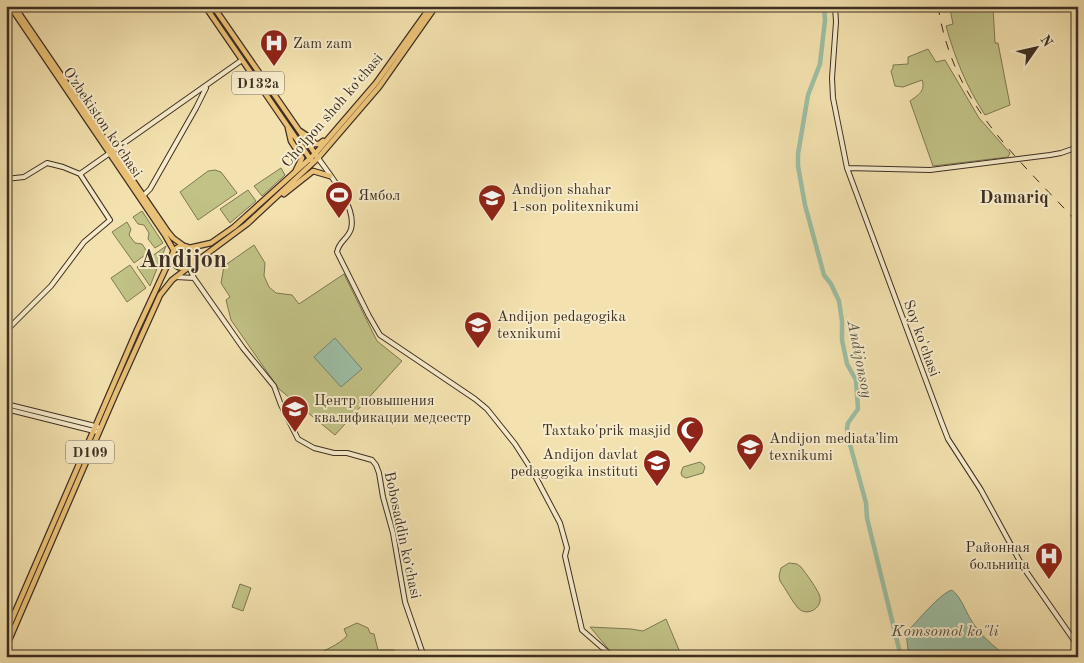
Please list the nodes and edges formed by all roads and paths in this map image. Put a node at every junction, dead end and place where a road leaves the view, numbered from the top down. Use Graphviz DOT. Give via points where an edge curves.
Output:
graph roads {
  1 [pos="10,6"];
  2 [pos="14,6"];
  3 [pos="206,6"];
  4 [pos="213,6"];
  5 [pos="431,6"];
  6 [pos="436,6"];
  7 [pos="835,6"];
  8 [pos="242,60"];
  9 [pos="257,70"];
  10 [pos="252,74"];
  11 [pos="207,86"];
  12 [pos="286,124"];
  13 [pos="340,125"];
  14 [pos="298,130"];
  15 [pos="1078,147"];
  16 [pos="110,153"];
  17 [pos="314,158"];
  18 [pos="847,168"];
  19 [pos="80,174"];
  20 [pos="330,176"];
  21 [pos="6,178"];
  22 [pos="290,179"];
  23 [pos="142,197"];
  24 [pos="274,200"];
  25 [pos="249,218"];
  26 [pos="187,247"];
  27 [pos="173,253"];
  28 [pos="191,265"];
  29 [pos="176,277"];
  30 [pos="194,278"];
  31 [pos="143,324"];
  32 [pos="6,331"];
  33 [pos="6,404"];
  34 [pos="6,409"];
  35 [pos="97,429"];
  36 [pos="25,595"];
  37 [pos="6,633"];
  38 [pos="1078,646"];
  39 [pos="6,647"];
  40 [pos="424,657"];
  41 [pos="613,657"];
  1 -- 16 [label="main road, Oʻzbekiston koʻchasi"];
  2 -- 16 [label="main road, Oʻzbekiston koʻchasi"];
  3 -- 8 [label="main road, D132a"];
  4 -- 9 [label="main road, D132a"];
  5 -- 13 [label="main road, Choʻlpon shoh koʻchasi / D109" via="376,83"];
  6 -- 17 [label="main road, Choʻlpon shoh koʻchasi / D109" via="379,87"];
  7 -- 18 [label="main road, Soy ko'chasi" via="833,98"];
  8 -- 10 [label="main road, D132a"];
  8 -- 11 [label="main road"];
  9 -- 10 [label="main road"];
  9 -- 14 [label="main road, D132a"];
  10 -- 12 [label="main road, D132a"];
  11 -- 16 [label="main road"];
  11 -- 23 [label="main road" via="150,189"];
  12 -- 17 [label="main road, D132a"];
  12 -- 22 [label="main road" via="302,158"];
  13 -- 14 [label="main road" via="320,144"];
  13 -- 17 [label="main road, Choʻlpon shoh koʻchasi / D109"];
  14 -- 17 [label="main road, D132a"];
  15 -- 18 [label="main road" via="1060,153 930,170"];
  16 -- 19 [label="main road"];
  16 -- 23 [label="main road, Oʻzbekiston koʻchasi"];
  17 -- 20 [label="main road"];
  17 -- 22 [label="main road, Choʻlpon shoh koʻchasi / D109"];
  17 -- 24 [label="main road, Choʻlpon shoh koʻchasi / D109"];
  18 -- 38 [label="main road, Soy ko'chasi" via="948,439 981,490 1023,567"];
  19 -- 21 [label="main road" via="46,163 20,178"];
  19 -- 32 [label="main road" via="110,220 84,242 51,286"];
  20 -- 24 [label="main road" via="313,171"];
  20 -- 41 [label="main road" via="345,198 352,226 338,245 337,252 380,335 476,399 524,455 560,523 582,630"];
  22 -- 25 [label="main road, Choʻlpon shoh koʻchasi / D109"];
  23 -- 26 [label="main road, Oʻzbekiston koʻchasi" via="171,236"];
  23 -- 27 [label="main road, Oʻzbekiston koʻchasi" via="171,244"];
  24 -- 25 [label="main road, Choʻlpon shoh koʻchasi / D109"];
  25 -- 26 [label="main road, Choʻlpon shoh koʻchasi / D109" via="211,243"];
  25 -- 28 [label="main road, Choʻlpon shoh koʻchasi / D109"];
  26 -- 27 [label="main road, D109" via="178,247"];
  26 -- 28 [label="main road" via="194,253"];
  27 -- 28 [label="main road" via="173,262 179,268"];
  27 -- 31 [label="main road, D109"];
  28 -- 29 [label="main road, D109"];
  28 -- 30 [label="main road, Bobosaddin koʻchasi"];
  29 -- 30 [label="main road"];
  29 -- 31 [label="main road, D109" via="166,286"];
  30 -- 40 [label="main road, Bobosaddin koʻchasi" via="274,386 298,439 314,448 347,453 376,464 405,602"];
  31 -- 35 [label="main road, D109"];
  33 -- 35 [label="main road"];
  34 -- 35 [label="main road"];
  35 -- 36 [label="main road, D109"];
  36 -- 37 [label="main road, D109"];
  36 -- 39 [label="main road, D109"];
}
